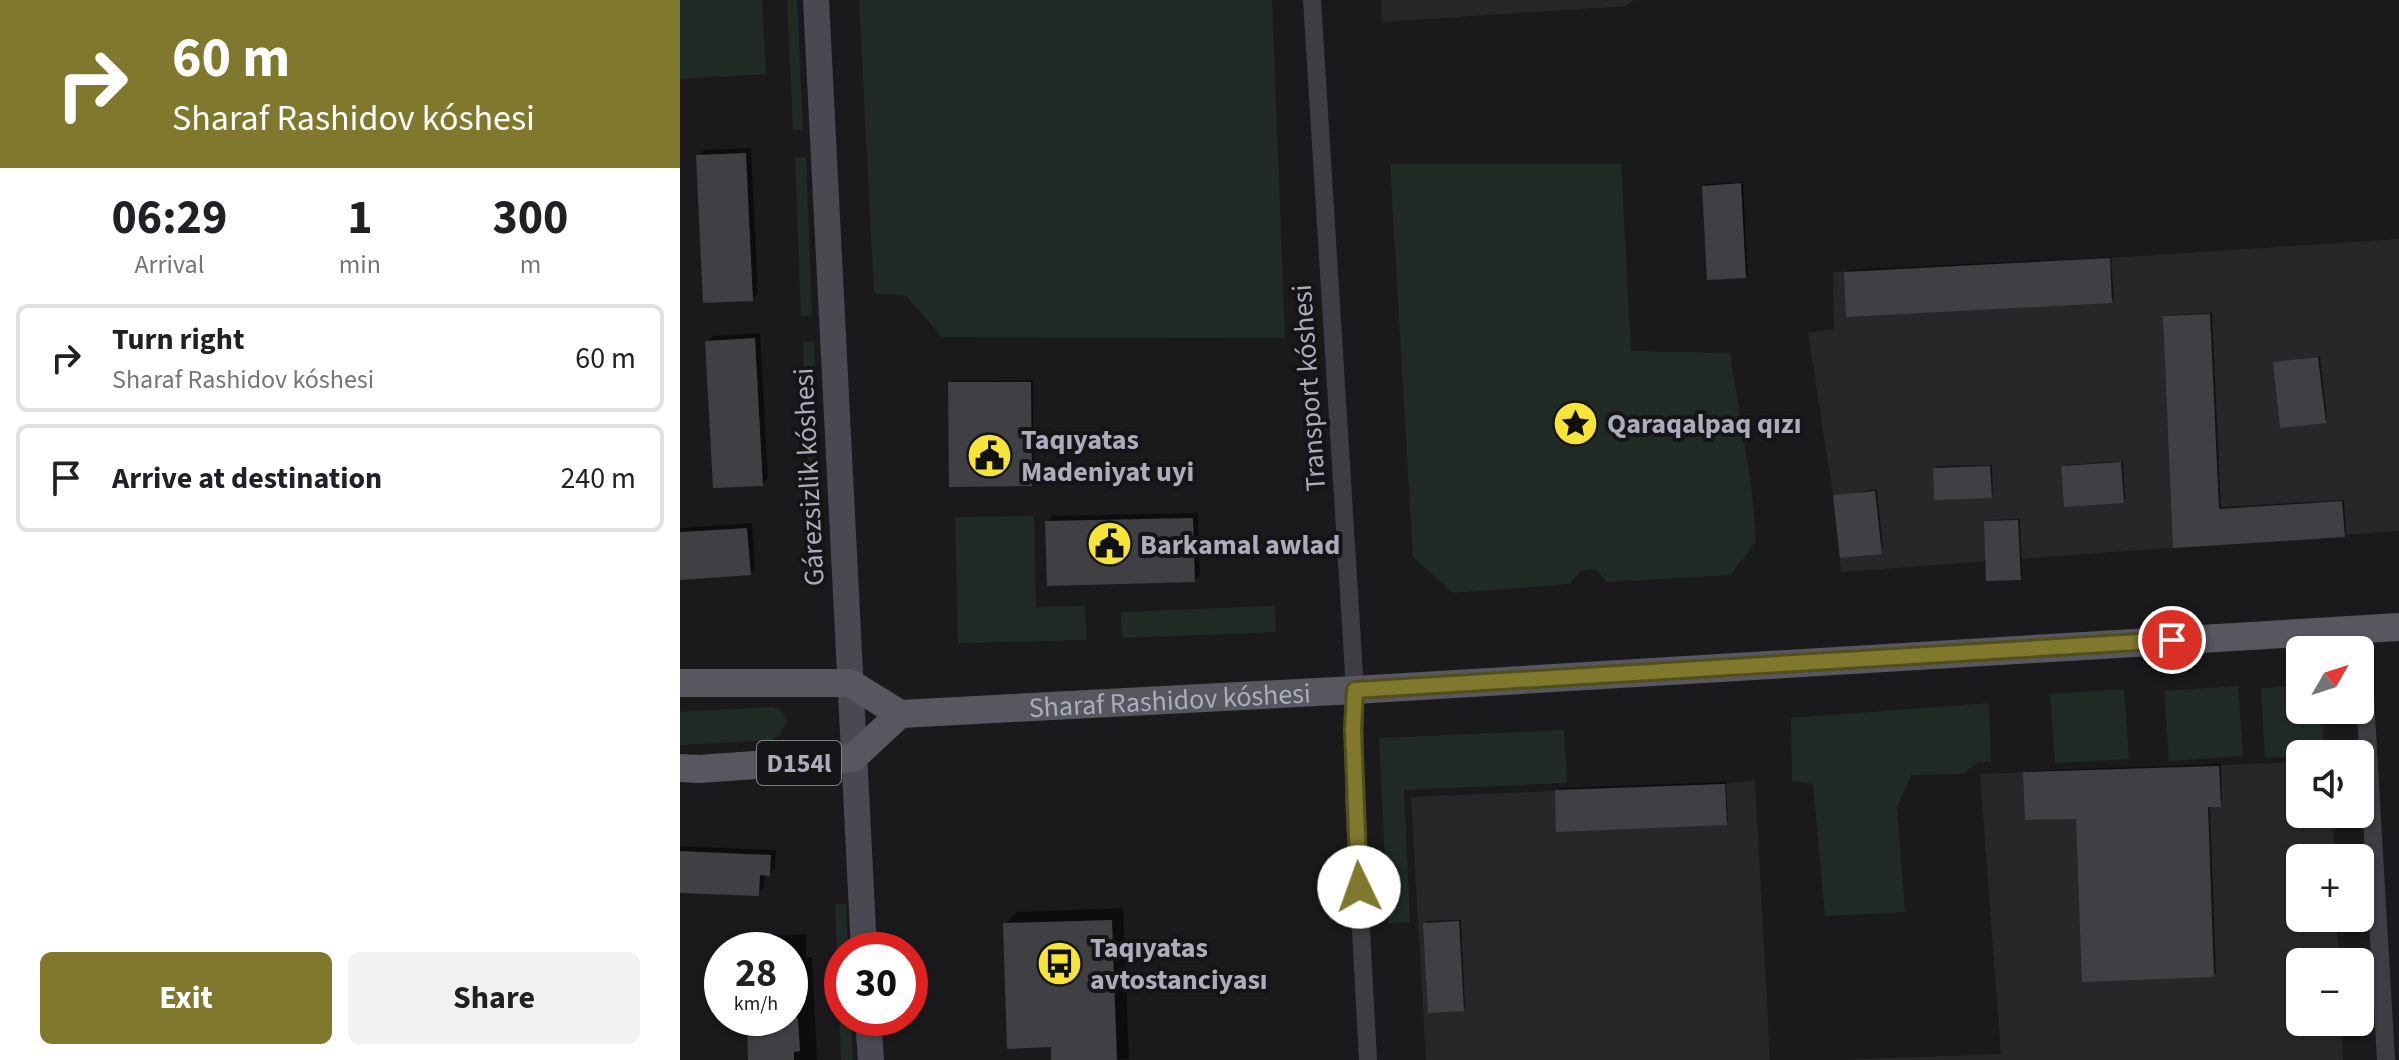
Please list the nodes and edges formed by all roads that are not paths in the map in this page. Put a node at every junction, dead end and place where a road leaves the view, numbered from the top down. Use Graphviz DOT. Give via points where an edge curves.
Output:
graph roads {
  1 [pos="816,0"];
  2 [pos="1312,0"];
  3 [pos="2399,627"];
  4 [pos="2361,629"];
  5 [pos="680,683"];
  6 [pos="850,683"];
  7 [pos="1355,690"];
  8 [pos="900,714"];
  9 [pos="853,758"];
  10 [pos="680,768"];
  11 [pos="863,932"];
  12 [pos="869,1036"];
  13 [pos="871,1060"];
  14 [pos="1368,1060"];
  15 [pos="2386,1060"];
  1 -- 6 [label="street, Gárezsizlik kóshesi"];
  2 -- 7 [label="street, Transport kóshesi"];
  3 -- 4 [label="main road, Sharaf Rashidov kóshesi"];
  4 -- 7 [label="main road, Sharaf Rashidov kóshesi"];
  4 -- 15 [label="street"];
  5 -- 6 [label="main road"];
  6 -- 8 [label="main road"];
  6 -- 9 [label="street, Gárezsizlik kóshesi"];
  7 -- 8 [label="main road, Sharaf Rashidov kóshesi"];
  7 -- 14 [label="street, Transport kóshesi" via="1354,800"];
  8 -- 9 [label="main road, D154l"];
  9 -- 10 [label="main road, D154l"];
  9 -- 11 [label="street, Gárezsizlik kóshesi"];
  12 -- 13 [label="street"];
}
